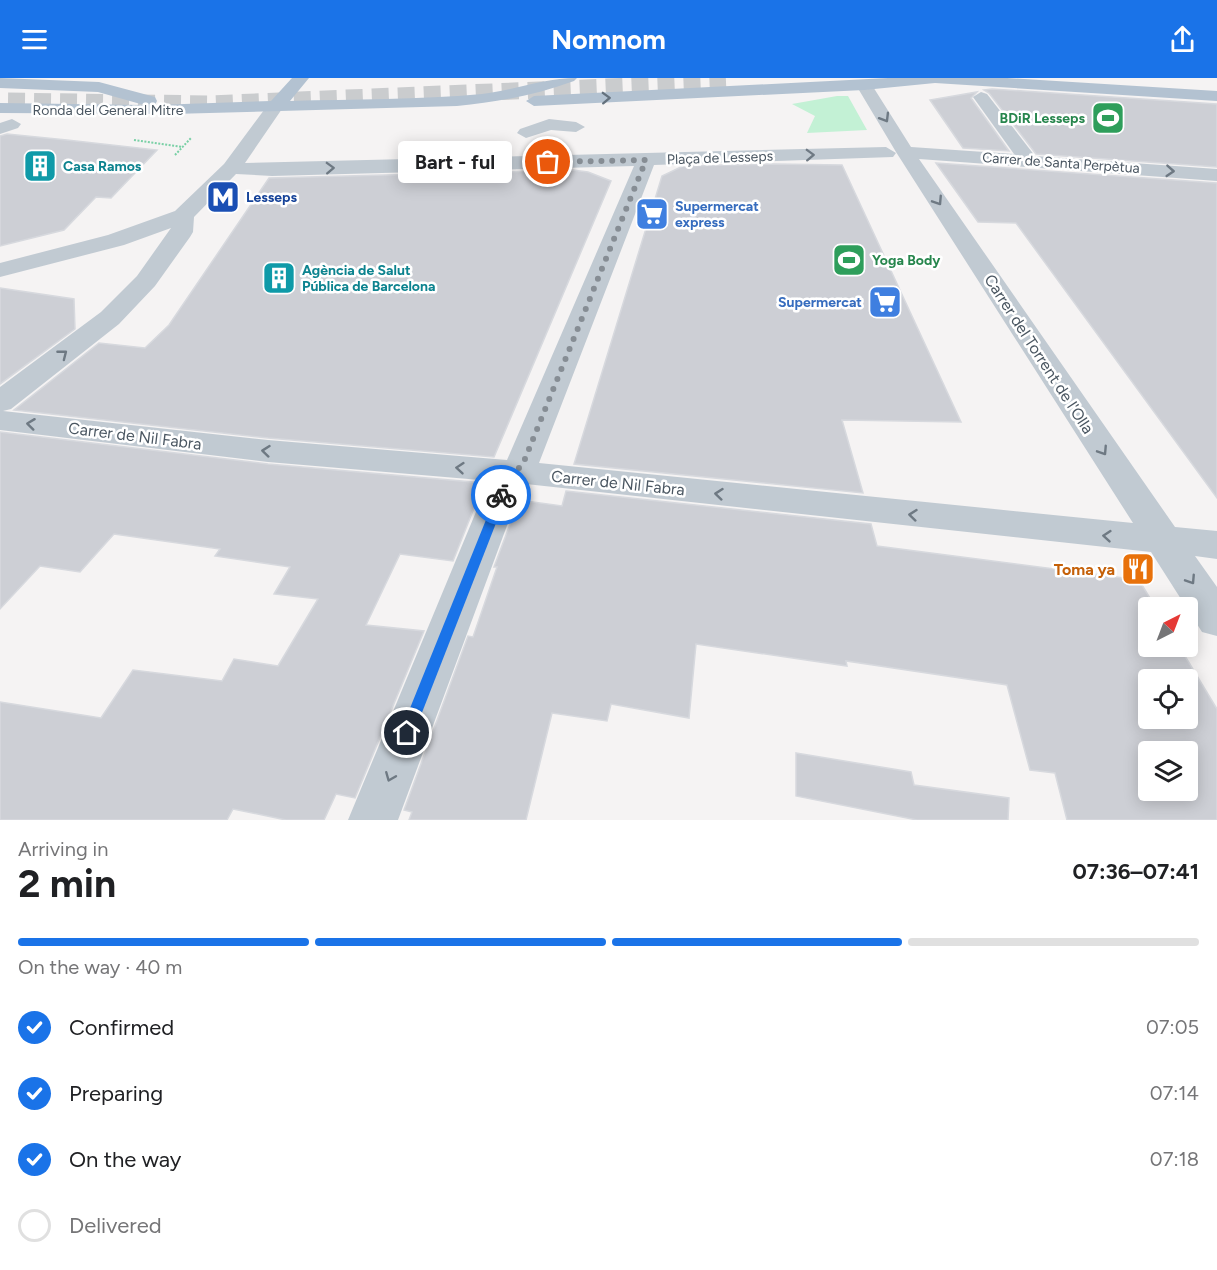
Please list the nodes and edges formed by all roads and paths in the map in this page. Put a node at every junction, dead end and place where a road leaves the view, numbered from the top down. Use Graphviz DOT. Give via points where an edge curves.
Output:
graph roads {
  1 [pos="22,78"];
  2 [pos="301,78"];
  3 [pos="568,78"];
  4 [pos="816,78"];
  5 [pos="935,78"];
  6 [pos="1092,78"];
  7 [pos="726,82"];
  8 [pos="862,82"];
  9 [pos="3,83"];
  10 [pos="1217,87"];
  11 [pos="108,89"];
  12 [pos="1217,96"];
  13 [pos="981,97"];
  14 [pos="463,100"];
  15 [pos="3,103"];
  16 [pos="563,104"];
  17 [pos="276,106"];
  18 [pos="216,109"];
  19 [pos="59,111"];
  20 [pos="549,124"];
  21 [pos="576,127"];
  22 [pos="526,133"];
  23 [pos="194,134"];
  24 [pos="896,153"];
  25 [pos="175,155"];
  26 [pos="646,160"];
  27 [pos="1028,160"];
  28 [pos="231,168"];
  29 [pos="1217,175"];
  30 [pos="183,216"];
  31 [pos="0,270"];
  32 [pos="0,402"];
  33 [pos="0,420"];
  34 [pos="519,472"];
  35 [pos="1165,540"];
  36 [pos="1217,545"];
  37 [pos="1217,620"];
  38 [pos="373,820"];
  1 -- 9 [label="street"];
  2 -- 17 [label="main road"];
  3 -- 14 [label="main road" via="513,93"];
  4 -- 7 [label="main road"];
  5 -- 8 [label="main road"];
  5 -- 12 [label="main road"];
  6 -- 10 [label="main road"];
  14 -- 8 [label="main road, one-way" via="534,101"];
  8 -- 24 [label="street, Carrer del Torrent de l'Olla, one-way"];
  9 -- 11 [label="main road, Ronda del General Mitre"];
  11 -- 18 [label="main road, Ronda del General Mitre" via="146,100"];
  11 -- 19 [label="main road" via="98,100"];
  13 -- 27 [label="street"];
  14 -- 17 [label="main road"];
  15 -- 19 [label="main road, Ronda del General Mitre"];
  16 -- 20 [label="street"];
  17 -- 18 [label="main road, Ronda del General Mitre"];
  17 -- 28 [label="street"];
  18 -- 19 [label="main road, Ronda del General Mitre"];
  20 -- 21 [label="street"];
  20 -- 22 [label="street"];
  23 -- 25 [label="path"];
  26 -- 24 [label="street, Plaça de Lesseps, one-way"];
  24 -- 27 [label="street, Carrer de Santa Perpètua"];
  24 -- 35 [label="street, Carrer del Torrent de l'Olla, one-way"];
  28 -- 26 [label="street, Plaça de Lesseps, one-way"];
  26 -- 34 [label="street"];
  27 -- 29 [label="street, Carrer de Santa Perpètua, one-way"];
  28 -- 30 [label="street"];
  30 -- 31 [label="street" via="116,240"];
  32 -- 30 [label="street, one-way" via="110,318 146,281 182,232"];
  34 -- 33 [label="street, Carrer de Nil Fabra, one-way" via="268,451"];
  35 -- 34 [label="street, Carrer de Nil Fabra, one-way"];
  34 -- 38 [label="street, one-way" via="501,495"];
  35 -- 36 [label="street, Carrer de Nil Fabra"];
  35 -- 37 [label="street, Carrer del Torrent de l'Olla, one-way"];
}
